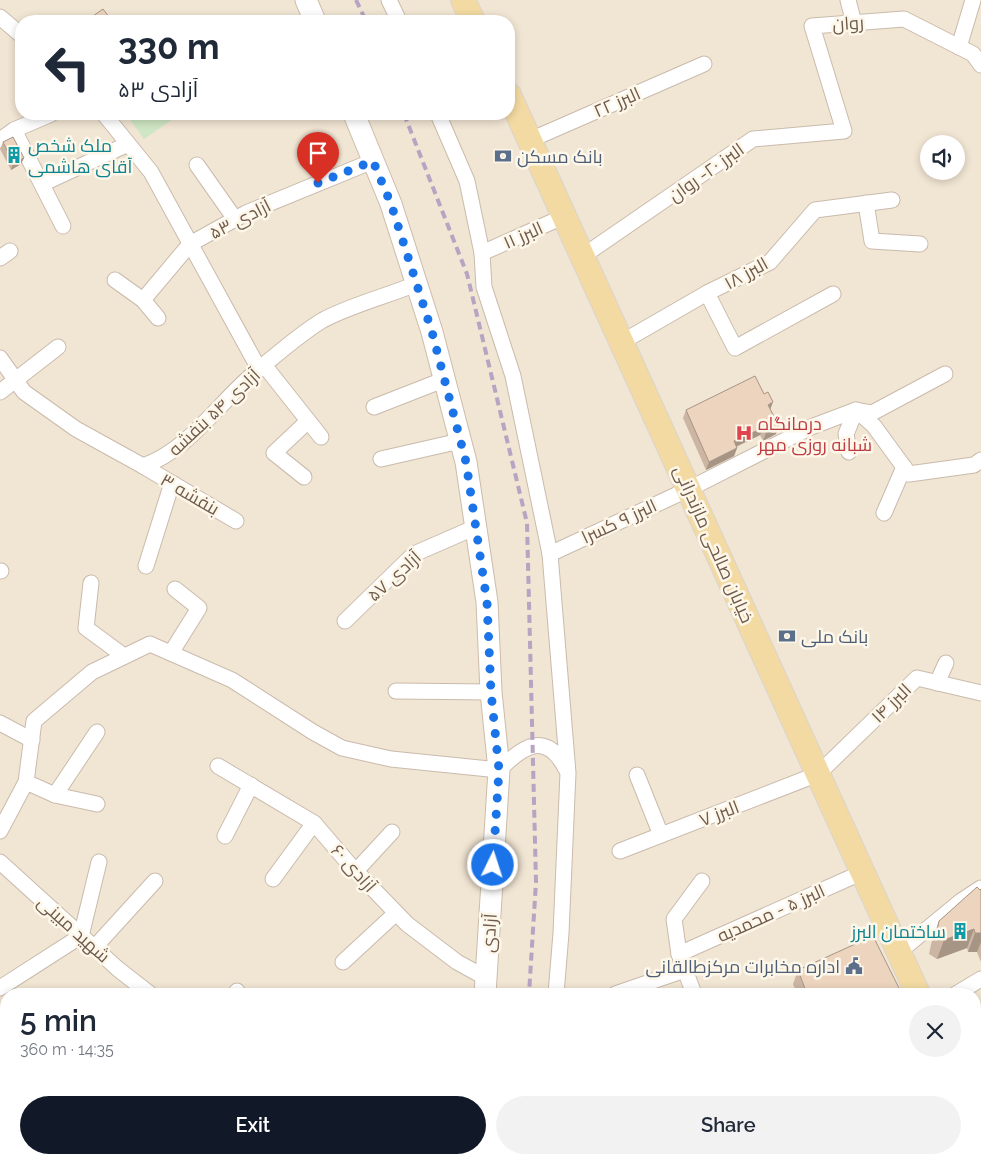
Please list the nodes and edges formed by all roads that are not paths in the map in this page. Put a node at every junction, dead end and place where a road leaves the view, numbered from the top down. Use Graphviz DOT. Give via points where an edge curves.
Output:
graph roads {
  1 [pos="306,0"];
  2 [pos="389,0"];
  3 [pos="463,0"];
  4 [pos="848,0"];
  5 [pos="973,0"];
  6 [pos="312,15"];
  7 [pos="396,15"];
  8 [pos="470,15"];
  9 [pos="0,17"];
  10 [pos="854,23"];
  11 [pos="15,30"];
  12 [pos="959,47"];
  13 [pos="704,64"];
  14 [pos="981,65"];
  15 [pos="515,108"];
  16 [pos="37,120"];
  17 [pos="109,120"];
  18 [pos="356,120"];
  19 [pos="441,120"];
  20 [pos="14,130"];
  21 [pos="844,132"];
  22 [pos="0,140"];
  23 [pos="530,140"];
  24 [pos="128,144"];
  25 [pos="373,161"];
  26 [pos="197,165"];
  27 [pos="42,184"];
  28 [pos="892,200"];
  29 [pos="866,203"];
  30 [pos="565,216"];
  31 [pos="235,219"];
  32 [pos="63,226"];
  33 [pos="190,244"];
  34 [pos="920,244"];
  35 [pos="482,253"];
  36 [pos="583,256"];
  37 [pos="114,280"];
  38 [pos="416,284"];
  39 [pos="707,293"];
  40 [pos="833,294"];
  41 [pos="143,300"];
  42 [pos="158,318"];
  43 [pos="622,342"];
  44 [pos="58,347"];
  45 [pos="0,358"];
  46 [pos="262,367"];
  47 [pos="945,374"];
  48 [pos="16,380"];
  49 [pos="443,380"];
  50 [pos="0,392"];
  51 [pos="374,407"];
  52 [pos="856,410"];
  53 [pos="308,421"];
  54 [pos="321,437"];
  55 [pos="460,441"];
  56 [pos="849,452"];
  57 [pos="381,459"];
  58 [pos="981,460"];
  59 [pos="143,466"];
  60 [pos="904,467"];
  61 [pos="304,477"];
  62 [pos="172,483"];
  63 [pos="689,489"];
  64 [pos="884,513"];
  65 [pos="236,521"];
  66 [pos="476,528"];
  67 [pos="550,554"];
  68 [pos="146,566"];
  69 [pos="91,583"];
  70 [pos="175,589"];
  71 [pos="345,621"];
  72 [pos="171,653"];
  73 [pos="124,656"];
  74 [pos="946,663"];
  75 [pos="937,683"];
  76 [pos="396,691"];
  77 [pos="491,692"];
  78 [pos="981,693"];
  79 [pos="0,723"];
  80 [pos="97,732"];
  81 [pos="32,740"];
  82 [pos="218,766"];
  83 [pos="499,770"];
  84 [pos="568,773"];
  85 [pos="818,774"];
  86 [pos="637,775"];
  87 [pos="26,782"];
  88 [pos="251,785"];
  89 [pos="55,795"];
  90 [pos="97,804"];
  91 [pos="314,823"];
  92 [pos="0,831"];
  93 [pos="392,832"];
  94 [pos="661,835"];
  95 [pos="225,836"];
  96 [pos="620,851"];
  97 [pos="0,862"];
  98 [pos="99,862"];
  99 [pos="356,871"];
  100 [pos="863,872"];
  101 [pos="273,880"];
  102 [pos="155,881"];
  103 [pos="702,881"];
  104 [pos="981,888"];
  105 [pos="396,913"];
  106 [pos="81,936"];
  107 [pos="94,948"];
  108 [pos="899,952"];
  109 [pos="679,954"];
  110 [pos="343,962"];
  111 [pos="685,970"];
  112 [pos="981,979"];
  113 [pos="486,986"];
  114 [pos="0,988"];
  115 [pos="143,988"];
  116 [pos="556,988"];
  117 [pos="632,988"];
  118 [pos="692,988"];
  119 [pos="915,988"];
  120 [pos="966,988"];
  1 -- 6 [label="main road"];
  2 -- 7 [label="street"];
  3 -- 8 [label="main road"];
  4 -- 10 [label="street"];
  5 -- 12 [label="street"];
  9 -- 11 [label="street"];
  10 -- 12 [label="street, روان" via="904,19"];
  10 -- 21 [label="street, روان" via="812,26"];
  12 -- 14 [label="street, روان" via="973,54"];
  13 -- 23 [label="street, البرز ۲۲"];
  15 -- 23 [label="main road, خیابان صالحی مازندرانی"];
  16 -- 20 [label="street"];
  17 -- 24 [label="street"];
  18 -- 25 [label="main road, آزادی"];
  19 -- 35 [label="street" via="467,181"];
  20 -- 22 [label="street"];
  20 -- 27 [label="street"];
  21 -- 36 [label="street, البرز ۲۰- روان" via="753,139"];
  23 -- 30 [label="main road, خیابان صالحی مازندرانی"];
  24 -- 27 [label="street"];
  24 -- 33 [label="street" via="151,172"];
  25 -- 31 [label="street, آزادی ۵۳"];
  25 -- 38 [label="main road, آزادی" via="391,204"];
  26 -- 31 [label="street"];
  27 -- 32 [label="street"];
  28 -- 29 [label="street, البرز ۱۸"];
  29 -- 34 [label="street" via="872,241"];
  29 -- 39 [label="street, البرز ۱۸" via="815,210 770,262"];
  30 -- 35 [label="street, البرز ۱۱"];
  30 -- 36 [label="main road, خیابان صالحی مازندرانی"];
  31 -- 33 [label="street, آزادی ۵۳"];
  33 -- 41 [label="street"];
  33 -- 46 [label="street"];
  35 -- 67 [label="street" via="484,287 514,376"];
  36 -- 43 [label="main road, خیابان صالحی مازندرانی"];
  37 -- 41 [label="street"];
  38 -- 46 [label="street, آزادی ۵۴ بنفشه" via="323,320"];
  38 -- 49 [label="main road, آزادی"];
  39 -- 40 [label="street" via="735,348"];
  39 -- 43 [label="street, البرز ۱۸"];
  41 -- 42 [label="street"];
  43 -- 63 [label="main road, خیابان صالحی مازندرانی"];
  44 -- 48 [label="street"];
  45 -- 48 [label="street"];
  46 -- 53 [label="street"];
  46 -- 59 [label="street, آزادی ۵۴ بنفشه" via="183,443 161,460"];
  47 -- 52 [label="street, البرز ۹ کسرا" via="872,413"];
  48 -- 50 [label="street"];
  48 -- 59 [label="street" via="24,392 76,429"];
  49 -- 51 [label="street"];
  49 -- 55 [label="main road, آزادی"];
  52 -- 56 [label="street" via="846,434"];
  52 -- 60 [label="street" via="874,426"];
  52 -- 63 [label="street, البرز ۹ کسرا" via="811,426"];
  53 -- 54 [label="street"];
  53 -- 61 [label="street" via="274,453"];
  55 -- 57 [label="street"];
  55 -- 66 [label="main road, آزادی"];
  58 -- 60 [label="street" via="974,465 909,474"];
  59 -- 62 [label="street, بنفشه ۳"];
  60 -- 64 [label="street"];
  62 -- 65 [label="street, بنفشه ۳"];
  62 -- 68 [label="street"];
  63 -- 67 [label="street, البرز ۹ کسرا"];
  63 -- 85 [label="main road, خیابان صالحی مازندرانی"];
  66 -- 71 [label="street, آزادی ۵۷" via="414,554"];
  66 -- 77 [label="main road, آزادی" via="487,602"];
  67 -- 84 [label="street"];
  69 -- 73 [label="street" via="86,628"];
  70 -- 72 [label="street" via="199,608"];
  72 -- 73 [label="street" via="150,644"];
  72 -- 83 [label="street" via="232,680 342,748 390,759"];
  73 -- 81 [label="street" via="92,672 34,721"];
  74 -- 75 [label="street"];
  75 -- 78 [label="street, البرز ۱۴"];
  75 -- 85 [label="street, البرز ۱۴" via="914,674"];
  76 -- 77 [label="street"];
  77 -- 83 [label="main road, آزادی"];
  79 -- 81 [label="street"];
  80 -- 89 [label="street"];
  81 -- 87 [label="street"];
  82 -- 88 [label="street, آزادی ۶۰"];
  83 -- 84 [label="street" via="515,754 532,744 549,747 560,756"];
  83 -- 113 [label="main road, آزادی"];
  84 -- 116 [label="street"];
  85 -- 94 [label="street, البرز ۷"];
  85 -- 100 [label="main road, خیابان صالحی مازندرانی"];
  86 -- 94 [label="street"];
  87 -- 89 [label="street"];
  87 -- 92 [label="street"];
  88 -- 91 [label="street, آزادی ۶۰"];
  88 -- 95 [label="street"];
  89 -- 90 [label="street"];
  91 -- 99 [label="street, آزادی ۶۰"];
  91 -- 101 [label="street"];
  93 -- 99 [label="street"];
  94 -- 96 [label="street, البرز ۷"];
  97 -- 106 [label="street, شهید مبینی"];
  98 -- 106 [label="street"];
  99 -- 105 [label="street, آزادی ۶۰"];
  100 -- 108 [label="main road, خیابان صالحی مازندرانی"];
  100 -- 109 [label="street, البرز ۵ - محمدیه"];
  102 -- 107 [label="street"];
  103 -- 109 [label="street" via="674,919"];
  104 -- 108 [label="street"];
  105 -- 110 [label="street"];
  105 -- 113 [label="street, آزادی ۶۰"];
  106 -- 107 [label="street, شهید مبینی"];
  106 -- 114 [label="street"];
  107 -- 115 [label="street, شهید مبینی"];
  108 -- 119 [label="main road, خیابان صالحی مازندرانی"];
  109 -- 111 [label="street"];
  111 -- 117 [label="street"];
  111 -- 118 [label="street"];
  112 -- 120 [label="street"];
}
